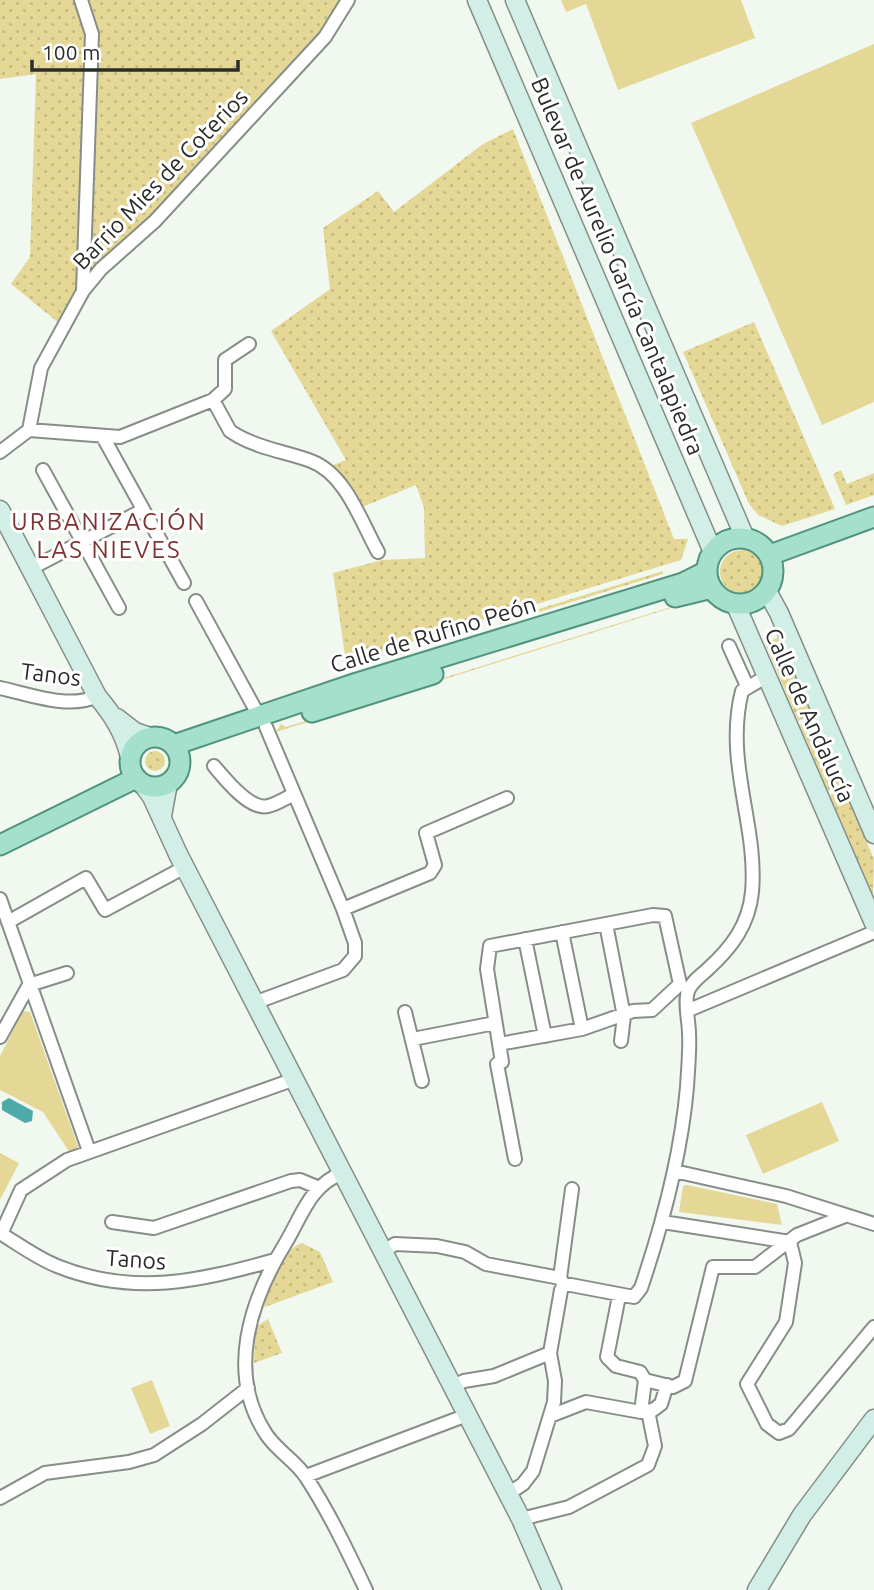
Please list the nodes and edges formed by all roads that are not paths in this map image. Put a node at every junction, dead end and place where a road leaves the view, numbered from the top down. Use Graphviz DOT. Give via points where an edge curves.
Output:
graph roads {
  1 [pos="81,0"];
  2 [pos="348,0"];
  3 [pos="477,0"];
  4 [pos="515,0"];
  5 [pos="83,291"];
  6 [pos="249,344"];
  7 [pos="214,400"];
  8 [pos="30,430"];
  9 [pos="103,437"];
  10 [pos="0,452"];
  11 [pos="43,470"];
  12 [pos="143,510"];
  13 [pos="1,516"];
  14 [pos="874,517"];
  15 [pos="874,530"];
  16 [pos="745,538"];
  17 [pos="82,541"];
  18 [pos="378,552"];
  19 [pos="771,560"];
  20 [pos="30,569"];
  21 [pos="711,570"];
  22 [pos="184,583"];
  23 [pos="767,591"];
  24 [pos="196,601"];
  25 [pos="735,603"];
  26 [pos="119,608"];
  27 [pos="729,646"];
  28 [pos="767,676"];
  29 [pos="0,688"];
  30 [pos="744,689"];
  31 [pos="97,696"];
  32 [pos="114,716"];
  33 [pos="263,721"];
  34 [pos="150,737"];
  35 [pos="177,752"];
  36 [pos="214,766"];
  37 [pos="134,771"];
  38 [pos="168,783"];
  39 [pos="294,794"];
  40 [pos="507,798"];
  41 [pos="162,816"];
  42 [pos="0,831"];
  43 [pos="874,834"];
  44 [pos="0,845"];
  45 [pos="185,867"];
  46 [pos="0,899"];
  47 [pos="343,909"];
  48 [pos="8,922"];
  49 [pos="874,923"];
  50 [pos="606,924"];
  51 [pos="562,932"];
  52 [pos="874,932"];
  53 [pos="525,939"];
  54 [pos="67,973"];
  55 [pos="29,985"];
  56 [pos="254,1003"];
  57 [pos="652,1010"];
  58 [pos="689,1010"];
  59 [pos="405,1012"];
  60 [pos="624,1016"];
  61 [pos="662,1020"];
  62 [pos="495,1023"];
  63 [pos="582,1029"];
  64 [pos="545,1036"];
  65 [pos="0,1037"];
  66 [pos="412,1039"];
  67 [pos="621,1041"];
  68 [pos="499,1044"];
  69 [pos="295,1079"];
  70 [pos="422,1081"];
  71 [pos="89,1151"];
  72 [pos="515,1160"];
  73 [pos="674,1171"];
  74 [pos="344,1172"];
  75 [pos="317,1187"];
  76 [pos="572,1189"];
  77 [pos="811,1204"];
  78 [pos="845,1216"];
  79 [pos="663,1222"];
  80 [pos="112,1223"];
  81 [pos="874,1224"];
  82 [pos="814,1229"];
  83 [pos="0,1234"];
  84 [pos="789,1242"];
  85 [pos="384,1251"];
  86 [pos="275,1260"];
  87 [pos="562,1282"];
  88 [pos="619,1296"];
  89 [pos="874,1326"];
  90 [pos="550,1353"];
  91 [pos="643,1376"];
  92 [pos="667,1385"];
  93 [pos="453,1386"];
  94 [pos="248,1388"];
  95 [pos="644,1412"];
  96 [pos="467,1415"];
  97 [pos="550,1416"];
  98 [pos="874,1419"];
  99 [pos="306,1476"];
  100 [pos="508,1494"];
  101 [pos="0,1498"];
  102 [pos="521,1519"];
  103 [pos="366,1590"];
  104 [pos="552,1590"];
  105 [pos="757,1590"];
  1 -- 5 [label="street, Barrio Mies de Coterios" via="92,34"];
  2 -- 5 [label="street, Barrio Mies de Coterios" via="326,37 155,221"];
  3 -- 21 [label="main road, Bulevar de Aurelio García Cantalapiedra"];
  4 -- 16 [label="main road, Bulevar de Aurelio García Cantalapiedra"];
  5 -- 8 [label="street, Barrio Mies de Coterios" via="41,368"];
  6 -- 7 [label="street" via="225,360 225,388"];
  7 -- 9 [label="street" via="120,437"];
  7 -- 18 [label="street" via="230,431 314,462 330,473"];
  8 -- 9 [label="street"];
  8 -- 10 [label="street"];
  9 -- 12 [label="street"];
  11 -- 17 [label="street"];
  12 -- 17 [label="street"];
  12 -- 22 [label="street"];
  13 -- 20 [label="main road"];
  14 -- 19 [label="main road"];
  15 -- 19 [label="main road"];
  16 -- 19 [label="main road" via="760,543"];
  16 -- 21 [label="main road" via="727,540"];
  17 -- 20 [label="street"];
  17 -- 26 [label="street"];
  19 -- 23 [label="main road" via="773,579"];
  20 -- 31 [label="main road"];
  21 -- 25 [label="main road" via="724,600"];
  21 -- 33 [label="main road, Calle de Rufino Peón"];
  23 -- 25 [label="main road" via="756,600"];
  23 -- 43 [label="main road, Calle de Andalucía"];
  24 -- 33 [label="street"];
  25 -- 28 [label="main road, Calle de Andalucía"];
  27 -- 30 [label="street"];
  28 -- 30 [label="street"];
  28 -- 49 [label="main road, Calle de Andalucía"];
  29 -- 31 [label="street, Tanos" via="69,702"];
  30 -- 58 [label="street" via="738,776 751,852 751,904 732,945 691,984"];
  31 -- 32 [label="main road"];
  32 -- 34 [label="main road"];
  32 -- 37 [label="main road"];
  33 -- 35 [label="main road, Calle de Rufino Peón"];
  33 -- 39 [label="street"];
  34 -- 35 [label="main road" via="163,738"];
  34 -- 37 [label="main road" via="137,744"];
  35 -- 38 [label="main road" via="177,773"];
  36 -- 39 [label="street" via="234,789 260,806"];
  37 -- 38 [label="main road" via="155,787"];
  37 -- 41 [label="main road"];
  37 -- 42 [label="main road"];
  37 -- 44 [label="main road"];
  38 -- 41 [label="main road"];
  39 -- 47 [label="street"];
  40 -- 47 [label="street" via="426,834 435,865 430,873"];
  41 -- 45 [label="main road"];
  45 -- 48 [label="street" via="105,910 86,878"];
  45 -- 56 [label="main road"];
  46 -- 48 [label="street"];
  47 -- 56 [label="street" via="355,943 349,966"];
  48 -- 55 [label="street"];
  50 -- 51 [label="street"];
  50 -- 57 [label="street" via="665,916 680,984"];
  50 -- 60 [label="street"];
  51 -- 53 [label="street"];
  51 -- 63 [label="street"];
  52 -- 58 [label="street"];
  53 -- 62 [label="street" via="490,946 487,969"];
  53 -- 64 [label="street"];
  54 -- 55 [label="street"];
  55 -- 65 [label="street"];
  55 -- 71 [label="street"];
  56 -- 69 [label="main road"];
  57 -- 60 [label="street"];
  57 -- 61 [label="street"];
  58 -- 73 [label="street" via="686,1090"];
  59 -- 66 [label="street"];
  60 -- 63 [label="street"];
  60 -- 67 [label="street"];
  62 -- 66 [label="street"];
  62 -- 68 [label="street"];
  63 -- 64 [label="street"];
  64 -- 68 [label="street"];
  66 -- 70 [label="street"];
  68 -- 72 [label="street"];
  69 -- 71 [label="street, Tanos"];
  69 -- 74 [label="main road"];
  71 -- 83 [label="street, Tanos" via="21,1190"];
  73 -- 77 [label="street"];
  73 -- 79 [label="street"];
  74 -- 75 [label="street"];
  74 -- 85 [label="main road"];
  75 -- 80 [label="street" via="290,1181 154,1228"];
  75 -- 86 [label="street"];
  76 -- 87 [label="street"];
  77 -- 78 [label="street"];
  77 -- 82 [label="street"];
  78 -- 81 [label="street"];
  78 -- 82 [label="street"];
  79 -- 84 [label="street"];
  79 -- 88 [label="street" via="641,1289 634,1297"];
  82 -- 84 [label="street"];
  83 -- 86 [label="street, Tanos" via="55,1266 129,1283 200,1281"];
  84 -- 89 [label="street" via="795,1264 786,1322 747,1384 770,1428 779,1433 789,1429"];
  84 -- 92 [label="street" via="755,1267 713,1267 687,1379 677,1387"];
  85 -- 87 [label="street" via="395,1244 437,1246 465,1252 486,1264"];
  85 -- 93 [label="main road"];
  86 -- 94 [label="street" via="248,1324"];
  87 -- 88 [label="street"];
  87 -- 90 [label="street"];
  88 -- 91 [label="street" via="607,1357 616,1366"];
  90 -- 93 [label="street" via="494,1376"];
  90 -- 97 [label="street" via="555,1390"];
  91 -- 92 [label="street"];
  91 -- 95 [label="street"];
  92 -- 95 [label="street" via="661,1404"];
  93 -- 96 [label="main road"];
  94 -- 99 [label="street" via="265,1433"];
  94 -- 101 [label="street" via="154,1455 45,1473"];
  95 -- 97 [label="street" via="586,1402"];
  95 -- 102 [label="street" via="655,1446 648,1465 569,1507"];
  96 -- 99 [label="street"];
  96 -- 100 [label="main road"];
  97 -- 100 [label="street" via="533,1471"];
  98 -- 105 [label="main road" via="802,1515"];
  99 -- 103 [label="street"];
  100 -- 102 [label="main road"];
  102 -- 104 [label="main road"];
}
